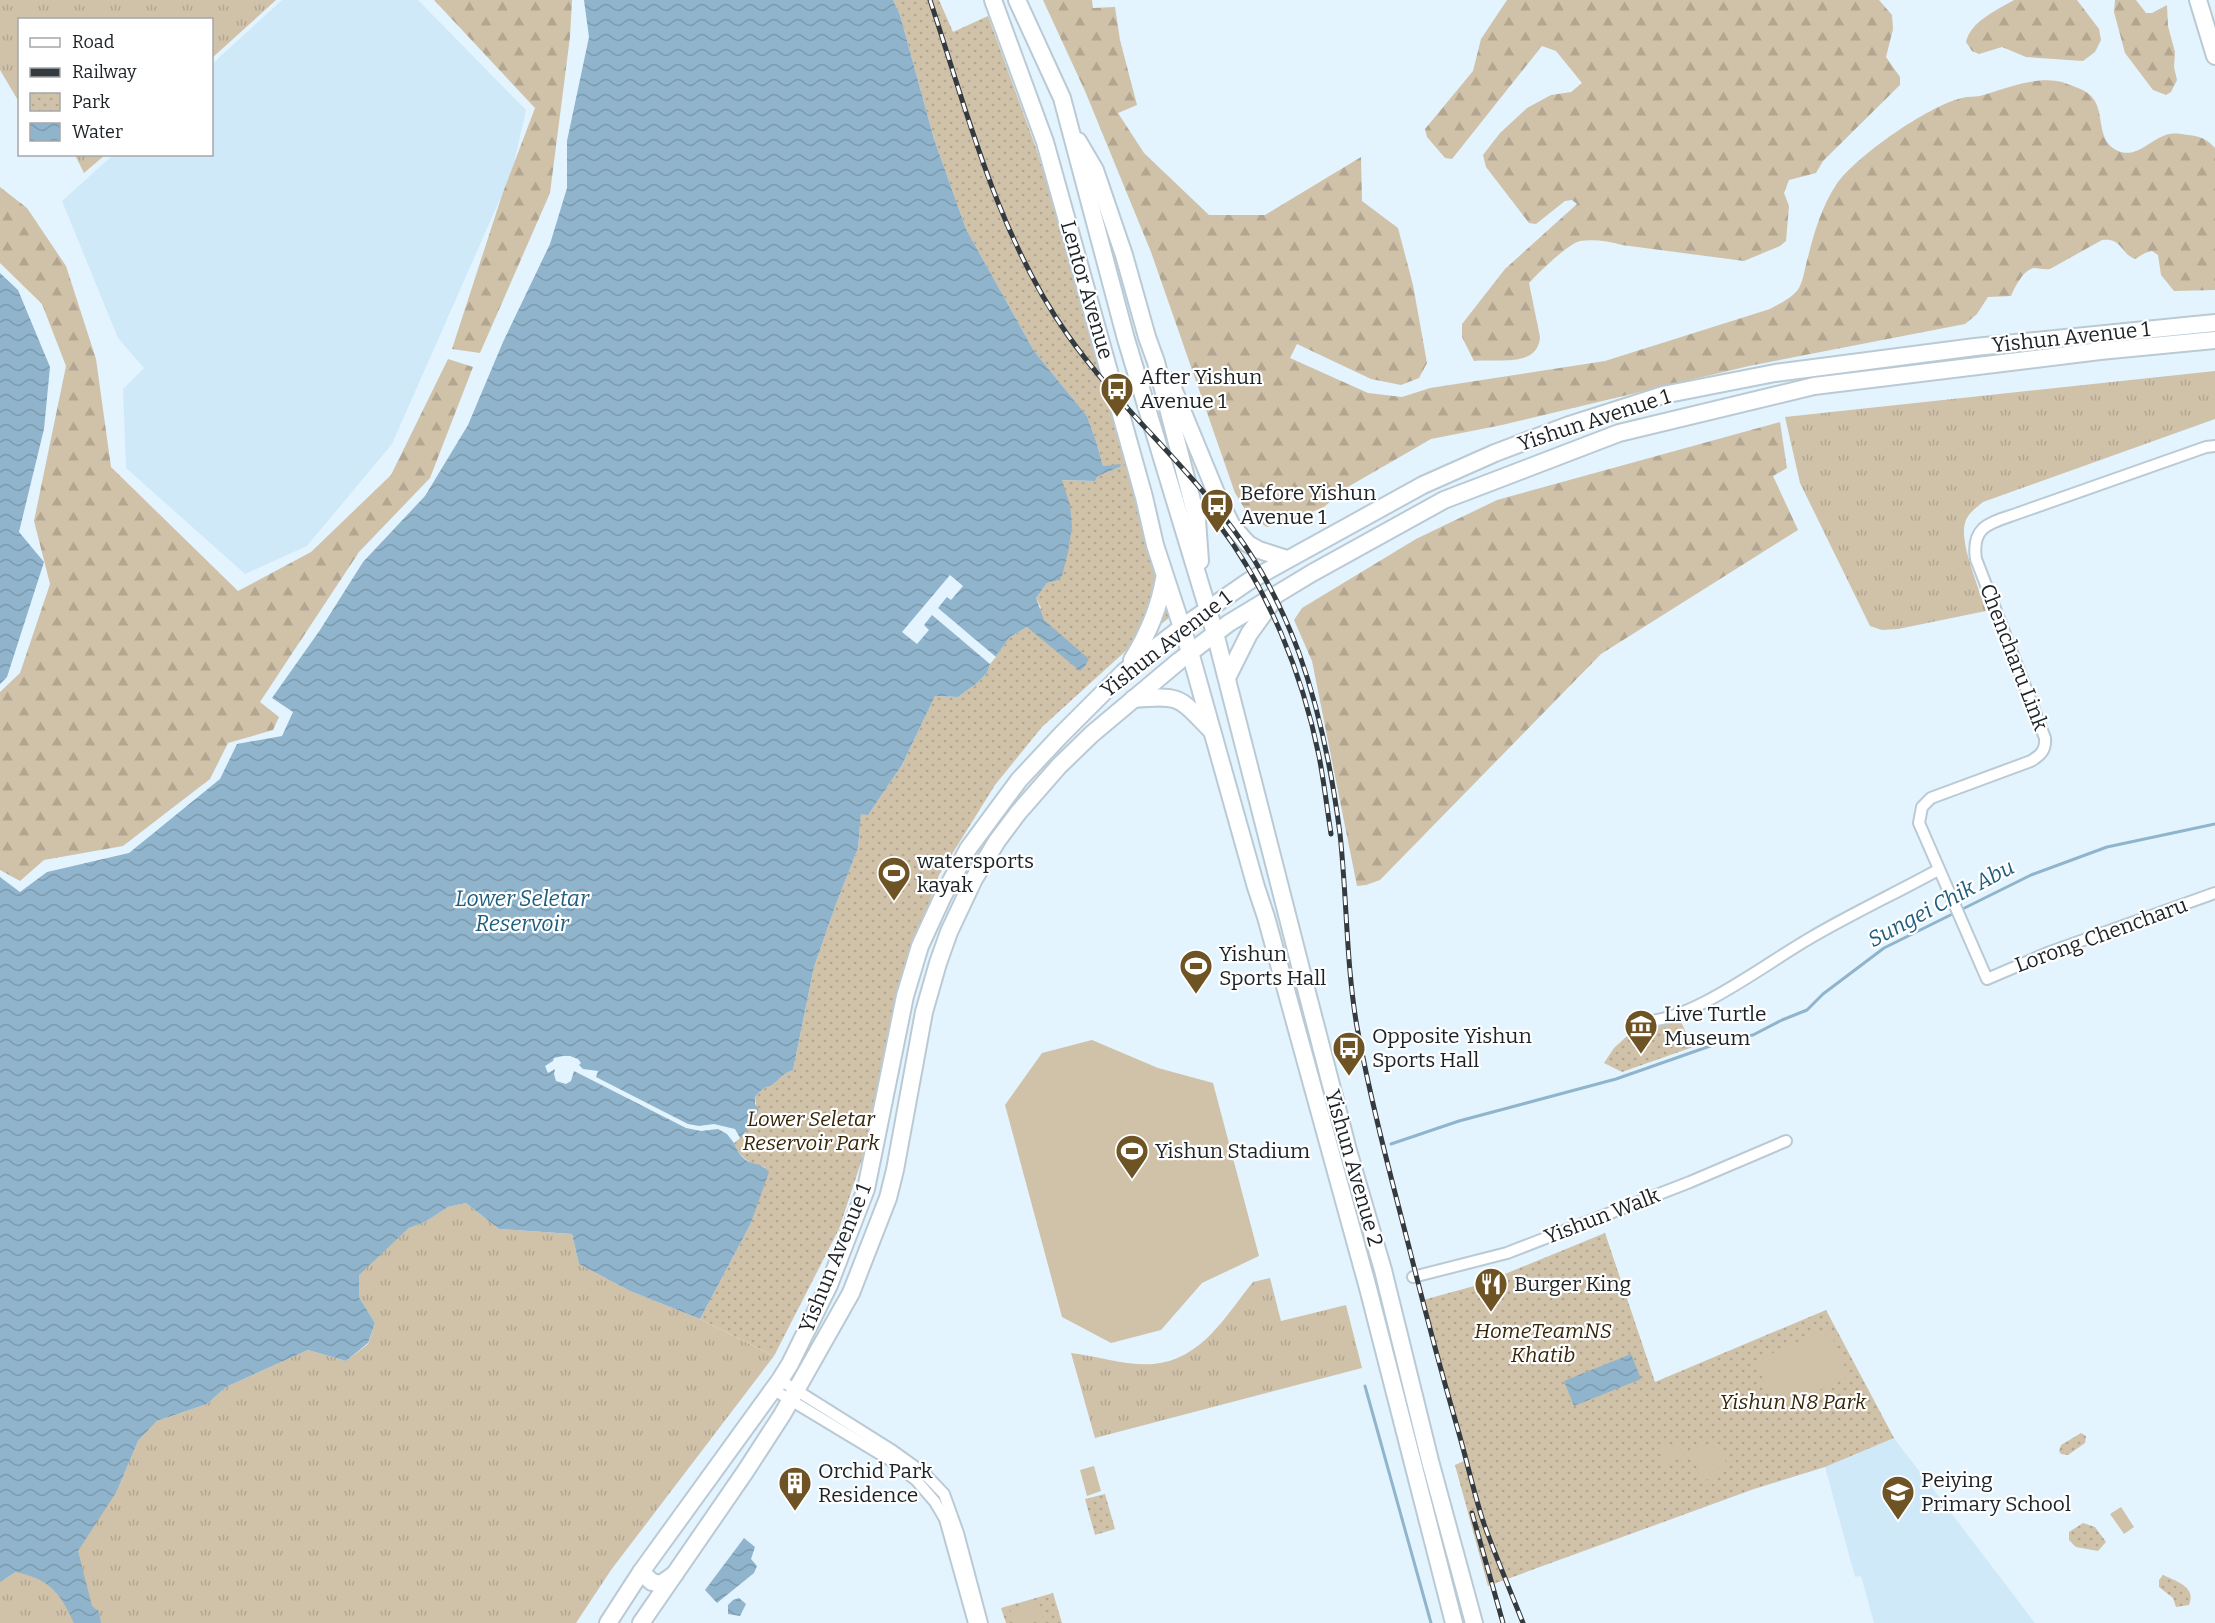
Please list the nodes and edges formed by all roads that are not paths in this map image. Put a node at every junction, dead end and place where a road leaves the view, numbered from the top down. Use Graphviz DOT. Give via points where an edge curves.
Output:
graph roads {
  1 [pos="993,0"];
  2 [pos="1017,0"];
  3 [pos="2198,0"];
  4 [pos="2215,56"];
  5 [pos="1068,125"];
  6 [pos="1139,307"];
  7 [pos="2215,323"];
  8 [pos="2215,340"];
  9 [pos="2215,446"];
  10 [pos="1287,559"];
  11 [pos="1164,576"];
  12 [pos="1201,583"];
  13 [pos="1276,595"];
  14 [pos="1208,608"];
  15 [pos="1181,628"];
  16 [pos="1215,633"];
  17 [pos="1190,652"];
  18 [pos="1125,671"];
  19 [pos="1227,678"];
  20 [pos="1134,699"];
  21 [pos="1214,734"];
  22 [pos="1019,780"];
  23 [pos="1045,783"];
  24 [pos="1938,870"];
  25 [pos="2215,893"];
  26 [pos="1987,979"];
  27 [pos="1640,1022"];
  28 [pos="1786,1142"];
  29 [pos="1413,1277"];
  30 [pos="777,1385"];
  31 [pos="794,1395"];
  32 [pos="678,1571"];
  33 [pos="641,1572"];
  34 [pos="1464,1585"];
  35 [pos="1445,1590"];
  36 [pos="619,1605"];
  37 [pos="654,1605"];
  38 [pos="608,1623"];
  39 [pos="641,1623"];
  40 [pos="974,1623"];
  41 [pos="982,1623"];
  42 [pos="1454,1623"];
  43 [pos="1474,1623"];
  1 -- 11 [label="main road, Lentor Avenue" via="1045,142"];
  2 -- 5 [label="main road, Lentor Avenue" via="1062,98"];
  3 -- 4 [label="main road"];
  5 -- 6 [label="main road" via="1095,170"];
  5 -- 12 [label="main road, Lentor Avenue" via="1154,436"];
  6 -- 10 [label="main road" via="1232,526 1248,544"];
  6 -- 12 [label="main road" via="1197,520"];
  7 -- 10 [label="main road, Yishun Avenue 1" via="1940,351 1775,373 1663,395 1495,453 1423,485"];
  8 -- 13 [label="main road, Yishun Avenue 1" via="1814,386 1619,433 1444,500"];
  9 -- 24 [label="street, Chencharu Link" via="1981,529 1974,545 1976,559 2045,744 2031,761 1925,802 1919,824"];
  10 -- 14 [label="main road, Yishun Avenue 1"];
  11 -- 15 [label="main road, Lentor Avenue"];
  11 -- 18 [label="main road" via="1150,628"];
  12 -- 14 [label="main road, Lentor Avenue"];
  13 -- 16 [label="main road, Yishun Avenue 1"];
  13 -- 19 [label="main road" via="1249,634"];
  14 -- 15 [label="main road, Yishun Avenue 1"];
  14 -- 16 [label="main road, Yishun Avenue 2"];
  15 -- 17 [label="main road, Lentor Avenue"];
  15 -- 18 [label="main road, Yishun Avenue 1"];
  16 -- 17 [label="main road, Yishun Avenue 1"];
  16 -- 19 [label="main road, Yishun Avenue 2"];
  17 -- 20 [label="main road, Yishun Avenue 1"];
  17 -- 21 [label="main road, Yishun Avenue 2"];
  18 -- 22 [label="main road, Yishun Avenue 1"];
  19 -- 34 [label="main road, Yishun Avenue 2"];
  20 -- 21 [label="main road" via="1175,697"];
  20 -- 23 [label="main road, Yishun Avenue 1" via="1092,734"];
  21 -- 35 [label="main road, Yishun Avenue 2" via="1368,1288"];
  22 -- 23 [label="main road" via="1042,766 1047,772"];
  22 -- 30 [label="main road, Yishun Avenue 1" via="968,849 921,946 905,996 866,1189 829,1285"];
  23 -- 31 [label="main road, Yishun Avenue 1" via="997,841 950,932 924,1012 908,1110 888,1197 851,1293"];
  24 -- 26 [label="street, Chencharu Link"];
  24 -- 27 [label="street" via="1841,920 1719,994 1673,1017"];
  25 -- 26 [label="street, Lorong Chencharu" via="2050,952"];
  28 -- 29 [label="street, Yishun Walk" via="1507,1253"];
  30 -- 31 [label="street"];
  30 -- 33 [label="main road, Yishun Avenue 1"];
  31 -- 32 [label="main road, Yishun Avenue 1"];
  31 -- 40 [label="street" via="890,1460 916,1480 935,1502 945,1520"];
  31 -- 41 [label="street" via="893,1451 925,1474 944,1494"];
  32 -- 33 [label="main road" via="661,1584"];
  32 -- 37 [label="main road, Yishun Avenue 1"];
  33 -- 36 [label="main road, Yishun Avenue 1"];
  34 -- 35 [label="main road" via="1464,1595 1456,1601"];
  34 -- 43 [label="main road, Yishun Avenue 2"];
  35 -- 42 [label="main road, Yishun Avenue 2"];
  36 -- 37 [label="main road" via="634,1594 647,1595"];
  36 -- 38 [label="main road, Yishun Avenue 1"];
  37 -- 39 [label="main road, Yishun Avenue 1"];
}
